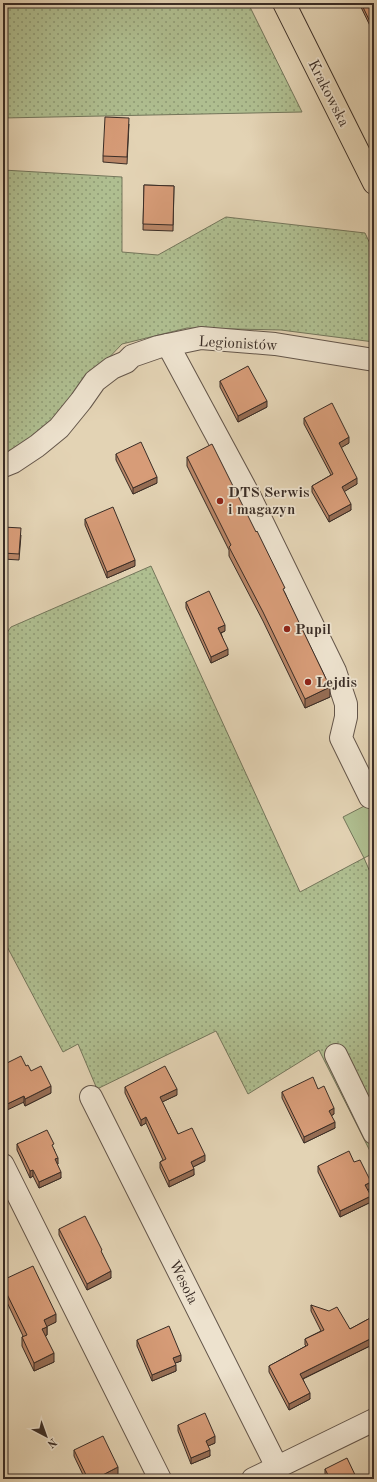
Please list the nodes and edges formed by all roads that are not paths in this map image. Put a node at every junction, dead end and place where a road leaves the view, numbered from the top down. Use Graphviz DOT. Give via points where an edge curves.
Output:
graph roads {
  1 [pos="284,3"];
  2 [pos="374,183"];
  3 [pos="168,345"];
  4 [pos="374,360"];
  5 [pos="3,466"];
  6 [pos="370,797"];
  7 [pos="336,1054"];
  8 [pos="91,1097"];
  9 [pos="374,1133"];
  10 [pos="3,1165"];
  11 [pos="374,1420"];
  12 [pos="277,1467"];
  13 [pos="160,1479"];
  14 [pos="253,1479"];
  1 -- 2 [label="main road, Krakowska"];
  3 -- 4 [label="street, Legionistów" via="201,338 275,344"];
  3 -- 5 [label="street, Legionistów" via="132,356 126,362 112,368 95,381 59,428 37,446"];
  3 -- 6 [label="street" via="250,497 335,672 346,704 342,738"];
  7 -- 9 [label="street"];
  8 -- 12 [label="street, Wesoła"];
  10 -- 13 [label="street"];
  11 -- 12 [label="street"];
  12 -- 14 [label="street"];
}
